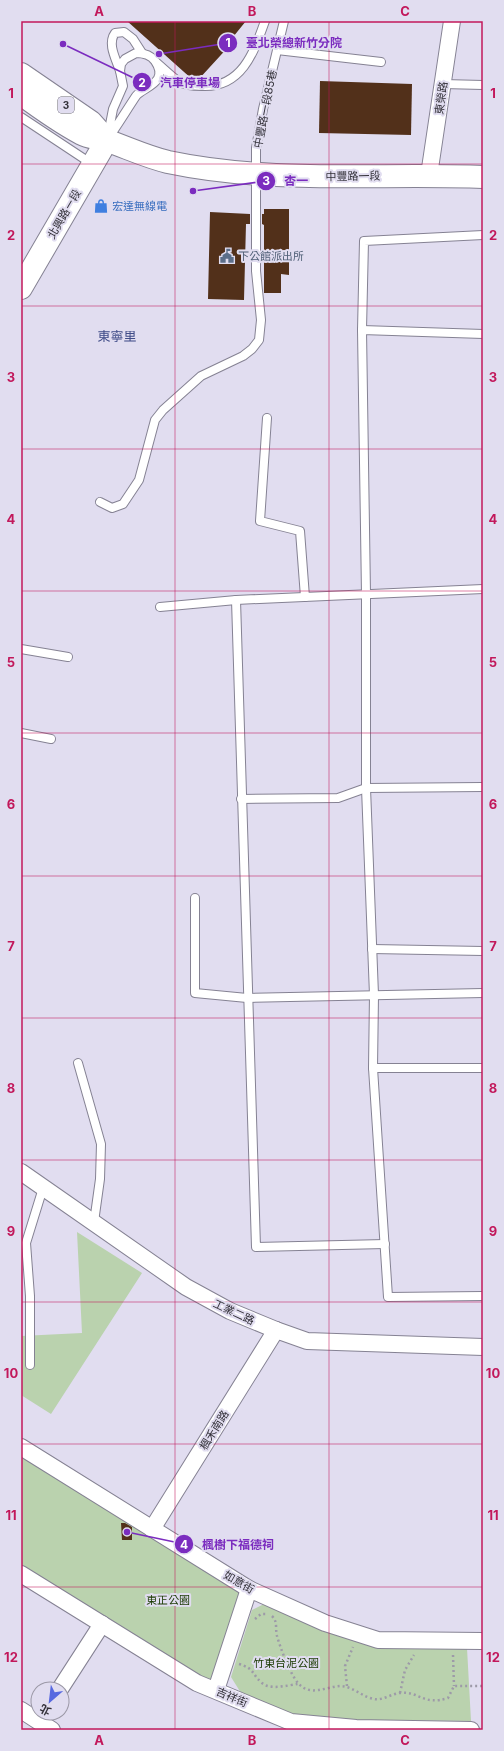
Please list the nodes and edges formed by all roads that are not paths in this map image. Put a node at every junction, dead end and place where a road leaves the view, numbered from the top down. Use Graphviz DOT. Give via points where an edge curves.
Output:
graph roads {
  1 [pos="266,21"];
  2 [pos="284,21"];
  3 [pos="452,21"];
  4 [pos="277,50"];
  5 [pos="142,53"];
  6 [pos="382,62"];
  7 [pos="157,63"];
  8 [pos="120,71"];
  9 [pos="21,74"];
  10 [pos="443,84"];
  11 [pos="483,85"];
  12 [pos="21,94"];
  13 [pos="21,117"];
  14 [pos="107,140"];
  15 [pos="92,165"];
  16 [pos="255,174"];
  17 [pos="429,175"];
  18 [pos="483,177"];
  19 [pos="483,235"];
  20 [pos="21,288"];
  21 [pos="362,330"];
  22 [pos="483,334"];
  23 [pos="267,418"];
  24 [pos="100,502"];
  25 [pos="483,589"];
  26 [pos="366,594"];
  27 [pos="305,597"];
  28 [pos="236,600"];
  29 [pos="160,607"];
  30 [pos="21,648"];
  31 [pos="68,657"];
  32 [pos="21,733"];
  33 [pos="51,739"];
  34 [pos="483,787"];
  35 [pos="366,788"];
  36 [pos="241,799"];
  37 [pos="195,898"];
  38 [pos="372,949"];
  39 [pos="483,951"];
  40 [pos="483,993"];
  41 [pos="374,995"];
  42 [pos="247,998"];
  43 [pos="78,1063"];
  44 [pos="373,1068"];
  45 [pos="483,1068"];
  46 [pos="21,1172"];
  47 [pos="43,1188"];
  48 [pos="94,1222"];
  49 [pos="385,1244"];
  50 [pos="483,1296"];
  51 [pos="276,1330"];
  52 [pos="483,1347"];
  53 [pos="30,1365"];
  54 [pos="21,1447"];
  55 [pos="152,1529"];
  56 [pos="21,1574"];
  57 [pos="248,1589"];
  58 [pos="102,1624"];
  59 [pos="483,1641"];
  60 [pos="65,1681"];
  61 [pos="216,1690"];
  62 [pos="21,1710"];
  63 [pos="42,1724"];
  64 [pos="471,1730"];
  1 -- 7 [label="lane" via="244,67 235,77 213,87 180,82"];
  2 -- 4 [label="lane, 中豐路一段85巷"];
  3 -- 10 [label="street, 東榮路"];
  4 -- 6 [label="lane"];
  4 -- 16 [label="lane, 中豐路一段85巷" via="256,148"];
  5 -- 7 [label="lane" via="148,54"];
  5 -- 8 [label="lane" via="125,59"];
  5 -- 8 [label="lane" via="124,32 116,33 111,41"];
  7 -- 14 [label="lane" via="156,82 137,94"];
  8 -- 14 [label="lane" via="123,86 113,109"];
  9 -- 14 [label="main road, 中豐路一段 / 3" via="91,122"];
  10 -- 11 [label="lane"];
  10 -- 17 [label="street, 東榮路"];
  12 -- 14 [label="main road, 中豐路一段 / 3" via="83,135"];
  13 -- 15 [label="lane"];
  14 -- 15 [label="main road, 北興路ㄧ段"];
  14 -- 16 [label="main road, 中豐路一段 / 3" via="167,161 210,170"];
  15 -- 20 [label="main road, 北興路ㄧ段"];
  16 -- 17 [label="main road, 中豐路一段 / 3"];
  16 -- 24 [label="lane, 中豐路一段85巷" via="256,272 261,320 259,340 252,350 243,356 201,376 163,410 155,420 139,480 129,496 123,504 112,508"];
  17 -- 18 [label="main road, 中豐路一段 / 3"];
  19 -- 21 [label="lane" via="364,241"];
  21 -- 22 [label="lane"];
  21 -- 26 [label="lane"];
  23 -- 27 [label="lane" via="260,521 300,531"];
  25 -- 26 [label="lane"];
  26 -- 27 [label="lane"];
  26 -- 35 [label="lane"];
  27 -- 28 [label="lane"];
  28 -- 29 [label="lane"];
  28 -- 36 [label="lane"];
  30 -- 31 [label="lane"];
  32 -- 33 [label="lane"];
  34 -- 35 [label="lane"];
  35 -- 36 [label="lane" via="338,798"];
  35 -- 38 [label="lane"];
  36 -- 42 [label="lane"];
  37 -- 42 [label="lane" via="195,993"];
  38 -- 39 [label="lane"];
  38 -- 41 [label="lane"];
  40 -- 41 [label="lane"];
  41 -- 42 [label="lane"];
  41 -- 44 [label="lane"];
  42 -- 49 [label="lane" via="256,1247"];
  43 -- 48 [label="lane" via="101,1144 100,1179"];
  44 -- 45 [label="lane"];
  44 -- 49 [label="lane"];
  46 -- 47 [label="street, 工業二路"];
  47 -- 48 [label="street, 工業二路"];
  47 -- 53 [label="lane" via="26,1243 30,1296"];
  48 -- 51 [label="street, 工業二路" via="186,1287 230,1311"];
  49 -- 50 [label="lane" via="388,1297"];
  51 -- 52 [label="street, 工業二路" via="307,1341"];
  51 -- 55 [label="street, 楓禾南路"];
  54 -- 55 [label="street, 如意街"];
  55 -- 57 [label="street, 如意街"];
  56 -- 58 [label="street, 吉祥街"];
  57 -- 59 [label="street, 如意街" via="324,1623 378,1640"];
  57 -- 61 [label="street"];
  58 -- 60 [label="street"];
  58 -- 61 [label="street, 吉祥街" via="197,1683"];
  61 -- 64 [label="street, 吉祥街" via="291,1722 356,1728"];
  62 -- 63 [label="street"];
}
